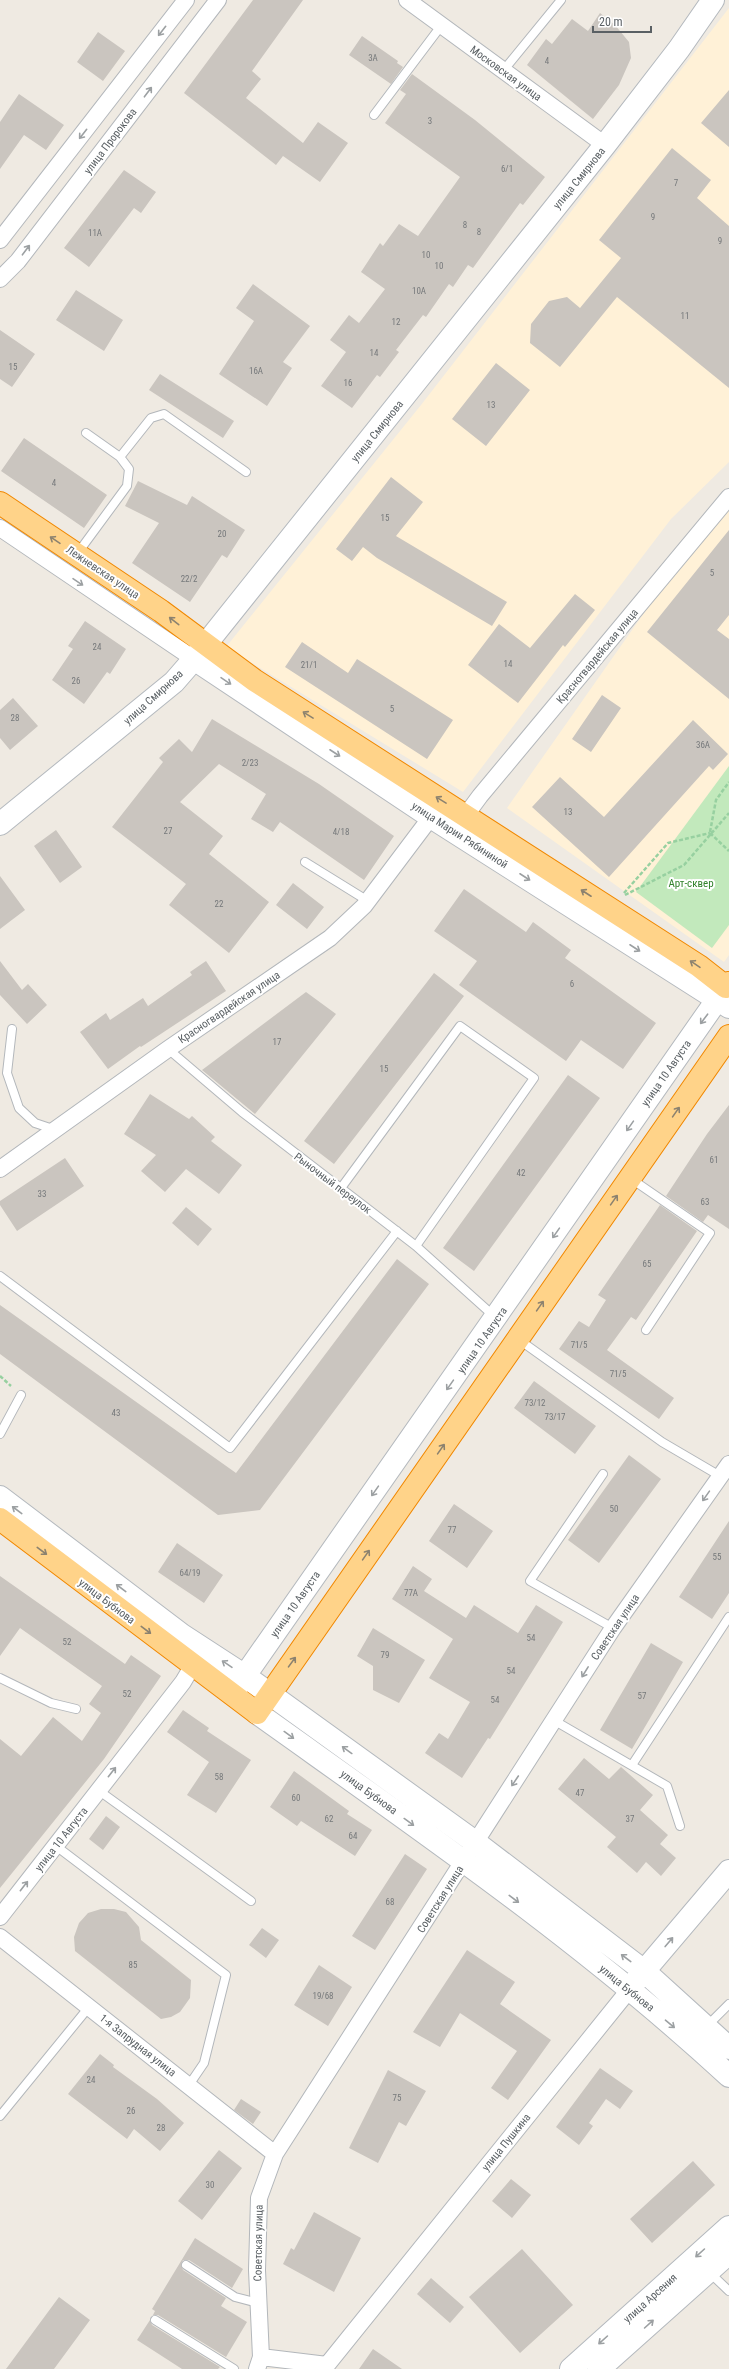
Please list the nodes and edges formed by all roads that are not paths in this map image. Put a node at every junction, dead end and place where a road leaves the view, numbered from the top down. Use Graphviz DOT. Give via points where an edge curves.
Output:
graph roads {
  1 [pos="186,0"];
  2 [pos="218,0"];
  3 [pos="407,0"];
  4 [pos="561,0"];
  5 [pos="713,0"];
  6 [pos="441,26"];
  7 [pos="503,71"];
  8 [pos="374,115"];
  9 [pos="605,145"];
  10 [pos="0,240"];
  11 [pos="0,279"];
  12 [pos="86,433"];
  13 [pos="120,457"];
  14 [pos="246,472"];
  15 [pos="729,497"];
  16 [pos="0,503"];
  17 [pos="0,528"];
  18 [pos="77,555"];
  19 [pos="199,652"];
  20 [pos="466,816"];
  21 [pos="431,817"];
  22 [pos="0,824"];
  23 [pos="305,862"];
  24 [pos="368,901"];
  25 [pos="726,994"];
  26 [pos="12,1029"];
  27 [pos="729,1036"];
  28 [pos="168,1049"];
  29 [pos="56,1130"];
  30 [pos="0,1170"];
  31 [pos="629,1178"];
  32 [pos="340,1188"];
  33 [pos="397,1231"];
  34 [pos="416,1246"];
  35 [pos="0,1276"];
  36 [pos="496,1319"];
  37 [pos="646,1330"];
  38 [pos="517,1338"];
  39 [pos="21,1395"];
  40 [pos="0,1434"];
  41 [pos="726,1469"];
  42 [pos="603,1474"];
  43 [pos="0,1497"];
  44 [pos="2,1525"];
  45 [pos="729,1617"];
  46 [pos="613,1628"];
  47 [pos="193,1665"];
  48 [pos="245,1676"];
  49 [pos="0,1678"];
  50 [pos="270,1694"];
  51 [pos="232,1695"];
  52 [pos="76,1709"];
  53 [pos="257,1713"];
  54 [pos="555,1721"];
  55 [pos="632,1764"];
  56 [pos="98,1790"];
  57 [pos="680,1826"];
  58 [pos="56,1846"];
  59 [pos="469,1852"];
  60 [pos="729,1871"];
  61 [pos="251,1901"];
  62 [pos="0,1917"];
  63 [pos="0,1937"];
  64 [pos="644,1971"];
  65 [pos="628,1990"];
  66 [pos="729,2004"];
  67 [pos="89,2007"];
  68 [pos="707,2026"];
  69 [pos="729,2048"];
  70 [pos="729,2076"];
  71 [pos="189,2085"];
  72 [pos="0,2116"];
  73 [pos="275,2154"];
  74 [pos="729,2227"];
  75 [pos="729,2253"];
  76 [pos="186,2265"];
  77 [pos="708,2272"];
  78 [pos="729,2291"];
  79 [pos="258,2303"];
  80 [pos="155,2320"];
  81 [pos="259,2363"];
  82 [pos="234,2369"];
  83 [pos="571,2369"];
  84 [pos="599,2369"];
  1 -- 10 [label="street, one-way"];
  11 -- 2 [label="street, улица Пророкова, one-way" via="18,261"];
  3 -- 6 [label="street, Московская улица"];
  4 -- 7 [label="lane"];
  5 -- 9 [label="main road, улица Смирнова" via="679,49"];
  6 -- 7 [label="street, Московская улица"];
  6 -- 8 [label="lane"];
  7 -- 9 [label="street, Московская улица"];
  9 -- 19 [label="main road, улица Смирнова"];
  12 -- 13 [label="lane"];
  13 -- 14 [label="lane" via="151,418 164,414"];
  13 -- 18 [label="lane" via="129,469 127,486"];
  15 -- 20 [label="street, Красногвардейская улица"];
  18 -- 16 [label="highway, Лежневская улица, one-way"];
  17 -- 19 [label="street, Лежневская улица, one-way"];
  19 -- 18 [label="highway, Лежневская улица, one-way" via="161,611"];
  20 -- 19 [label="highway, улица Марии Рябининой, one-way" via="254,680"];
  19 -- 21 [label="main road, улица Марии Рябининой, one-way"];
  19 -- 22 [label="main road, улица Смирнова" via="174,682"];
  25 -- 20 [label="highway, улица Марии Рябининой, one-way" via="699,966"];
  21 -- 24 [label="street, Красногвардейская улица"];
  21 -- 25 [label="main road, улица Марии Рябининой, one-way"];
  23 -- 24 [label="lane"];
  24 -- 28 [label="street, Красногвардейская улица" via="330,938"];
  25 -- 36 [label="main road, улица 10 Августа, one-way"];
  26 -- 29 [label="lane" via="7,1073 19,1108 35,1123"];
  31 -- 27 [label="highway, one-way"];
  28 -- 29 [label="street, Красногвардейская улица"];
  28 -- 32 [label="lane, Рыночный переулок" via="242,1112"];
  29 -- 30 [label="street, Красногвардейская улица"];
  31 -- 37 [label="lane" via="710,1233"];
  38 -- 31 [label="highway, one-way"];
  32 -- 33 [label="lane, Рыночный переулок"];
  32 -- 34 [label="lane" via="460,1026 534,1078"];
  33 -- 34 [label="lane, Рыночный переулок"];
  33 -- 35 [label="lane" via="230,1448"];
  34 -- 36 [label="lane, Рыночный переулок"];
  36 -- 38 [label="main road"];
  36 -- 48 [label="main road, улица 10 Августа, one-way"];
  38 -- 41 [label="lane" via="662,1442"];
  50 -- 38 [label="highway, one-way"];
  39 -- 40 [label="lane"];
  41 -- 46 [label="street, Советская улица, one-way"];
  42 -- 46 [label="lane" via="530,1581"];
  48 -- 43 [label="main road, улица Бубнова, one-way" via="182,1635"];
  44 -- 47 [label="highway, улица Бубнова, one-way"];
  45 -- 55 [label="lane"];
  46 -- 54 [label="street, Советская улица, one-way"];
  47 -- 51 [label="highway, улица Бубнова"];
  56 -- 47 [label="street, улица 10 Августа, one-way"];
  48 -- 50 [label="main road, улица Бубнова"];
  48 -- 51 [label="main road, улица 10 Августа"];
  49 -- 52 [label="lane" via="51,1703"];
  50 -- 53 [label="highway"];
  59 -- 50 [label="main road, улица Бубнова, one-way"];
  51 -- 53 [label="highway, улица Бубнова"];
  53 -- 59 [label="main road, улица Бубнова, one-way"];
  54 -- 55 [label="lane"];
  54 -- 59 [label="street, Советская улица, one-way"];
  55 -- 57 [label="lane" via="668,1786"];
  56 -- 58 [label="street, улица 10 Августа"];
  56 -- 61 [label="lane"];
  62 -- 58 [label="street, улица 10 Августа, one-way"];
  58 -- 71 [label="lane" via="226,1975 204,2063"];
  64 -- 59 [label="main road, улица Бубнова, one-way"];
  59 -- 65 [label="main road, улица Бубнова, one-way" via="546,1922"];
  59 -- 73 [label="street, Советская улица"];
  64 -- 60 [label="main road, улица Пушкина, one-way"];
  63 -- 67 [label="street, 1-я Запрудная улица"];
  64 -- 65 [label="main road, улица Пушкина"];
  64 -- 68 [label="main road, улица Бубнова"];
  65 -- 70 [label="main road, улица Бубнова, one-way"];
  65 -- 81 [label="street, улица Пушкина" via="327,2364"];
  66 -- 68 [label="lane"];
  67 -- 71 [label="street, 1-я Запрудная улица"];
  67 -- 72 [label="lane"];
  68 -- 69 [label="main road, улица Бубнова"];
  71 -- 73 [label="street, 1-я Запрудная улица"];
  73 -- 79 [label="street, Советская улица" via="259,2198"];
  74 -- 83 [label="main road, улица Арсения, one-way"];
  75 -- 77 [label="main road, улица Арсения"];
  76 -- 79 [label="lane" via="234,2297"];
  77 -- 78 [label="lane"];
  84 -- 77 [label="main road, улица Арсения, one-way"];
  79 -- 81 [label="street, Советская улица"];
  80 -- 82 [label="lane"];
}
